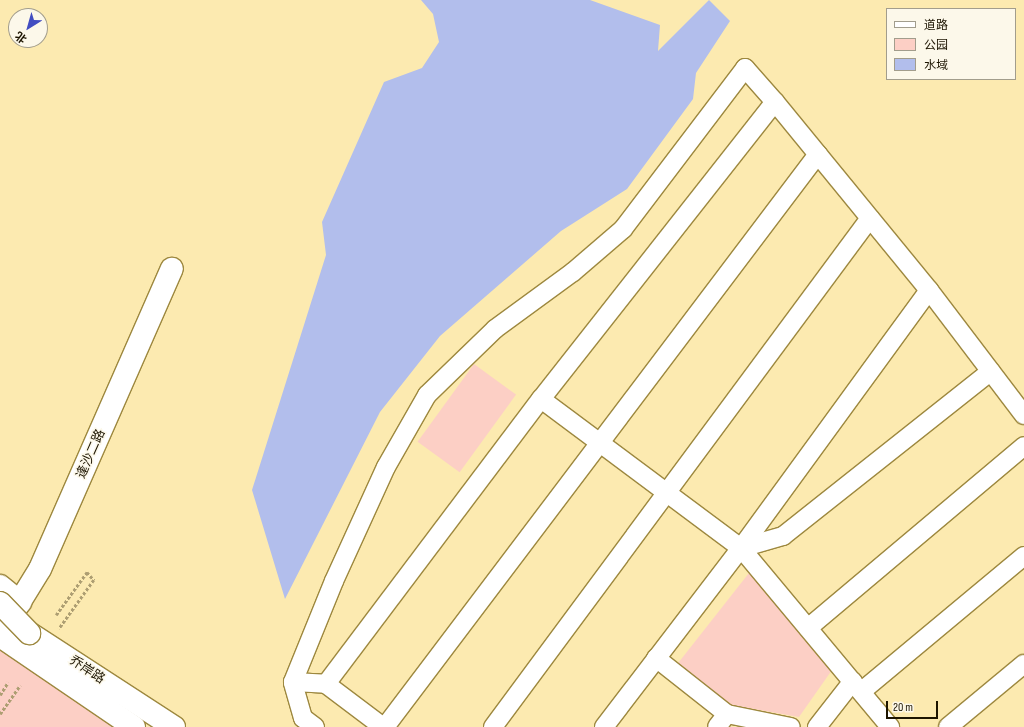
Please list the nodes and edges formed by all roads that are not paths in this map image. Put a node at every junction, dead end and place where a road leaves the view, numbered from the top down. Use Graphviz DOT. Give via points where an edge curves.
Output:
graph roads {
  1 [pos="775,102"];
  2 [pos="818,154"];
  3 [pos="870,218"];
  4 [pos="172,269"];
  5 [pos="929,290"];
  6 [pos="991,371"];
  7 [pos="541,400"];
  8 [pos="1024,414"];
  9 [pos="600,444"];
  10 [pos="1024,446"];
  11 [pos="666,492"];
  12 [pos="741,548"];
  13 [pos="1024,556"];
  14 [pos="0,586"];
  15 [pos="10,603"];
  16 [pos="808,628"];
  17 [pos="7,633"];
  18 [pos="656,658"];
  19 [pos="1024,664"];
  20 [pos="294,682"];
  21 [pos="326,684"];
  22 [pos="857,686"];
  23 [pos="722,720"];
  24 [pos="134,727"];
  25 [pos="174,727"];
  26 [pos="315,727"];
  27 [pos="384,727"];
  28 [pos="493,727"];
  29 [pos="604,727"];
  30 [pos="791,727"];
  31 [pos="816,727"];
  32 [pos="890,727"];
  33 [pos="948,727"];
  1 -- 2 [label="street"];
  1 -- 7 [label="street"];
  1 -- 20 [label="street" via="745,68 623,229 573,272 495,329 427,396 386,467 334,582"];
  2 -- 3 [label="street"];
  2 -- 9 [label="street"];
  3 -- 5 [label="street"];
  3 -- 11 [label="street"];
  4 -- 15 [label="street, 逢沙二路" via="40,569"];
  5 -- 6 [label="street"];
  5 -- 12 [label="street"];
  6 -- 8 [label="street"];
  6 -- 12 [label="street" via="783,536"];
  7 -- 9 [label="street"];
  7 -- 21 [label="street"];
  9 -- 11 [label="street"];
  9 -- 27 [label="street"];
  10 -- 16 [label="street"];
  11 -- 12 [label="street"];
  11 -- 28 [label="street"];
  12 -- 16 [label="street"];
  12 -- 18 [label="street"];
  13 -- 22 [label="street"];
  14 -- 15 [label="street"];
  15 -- 17 [label="street, bridge"];
  16 -- 22 [label="street"];
  17 -- 24 [label="street, 乔岸路"];
  17 -- 25 [label="street, 乔岸路"];
  18 -- 23 [label="street"];
  18 -- 29 [label="street"];
  19 -- 33 [label="street"];
  20 -- 21 [label="street"];
  20 -- 26 [label="street" via="303,718"];
  21 -- 27 [label="street"];
  22 -- 31 [label="street"];
  22 -- 32 [label="street"];
  23 -- 30 [label="street"];
}
